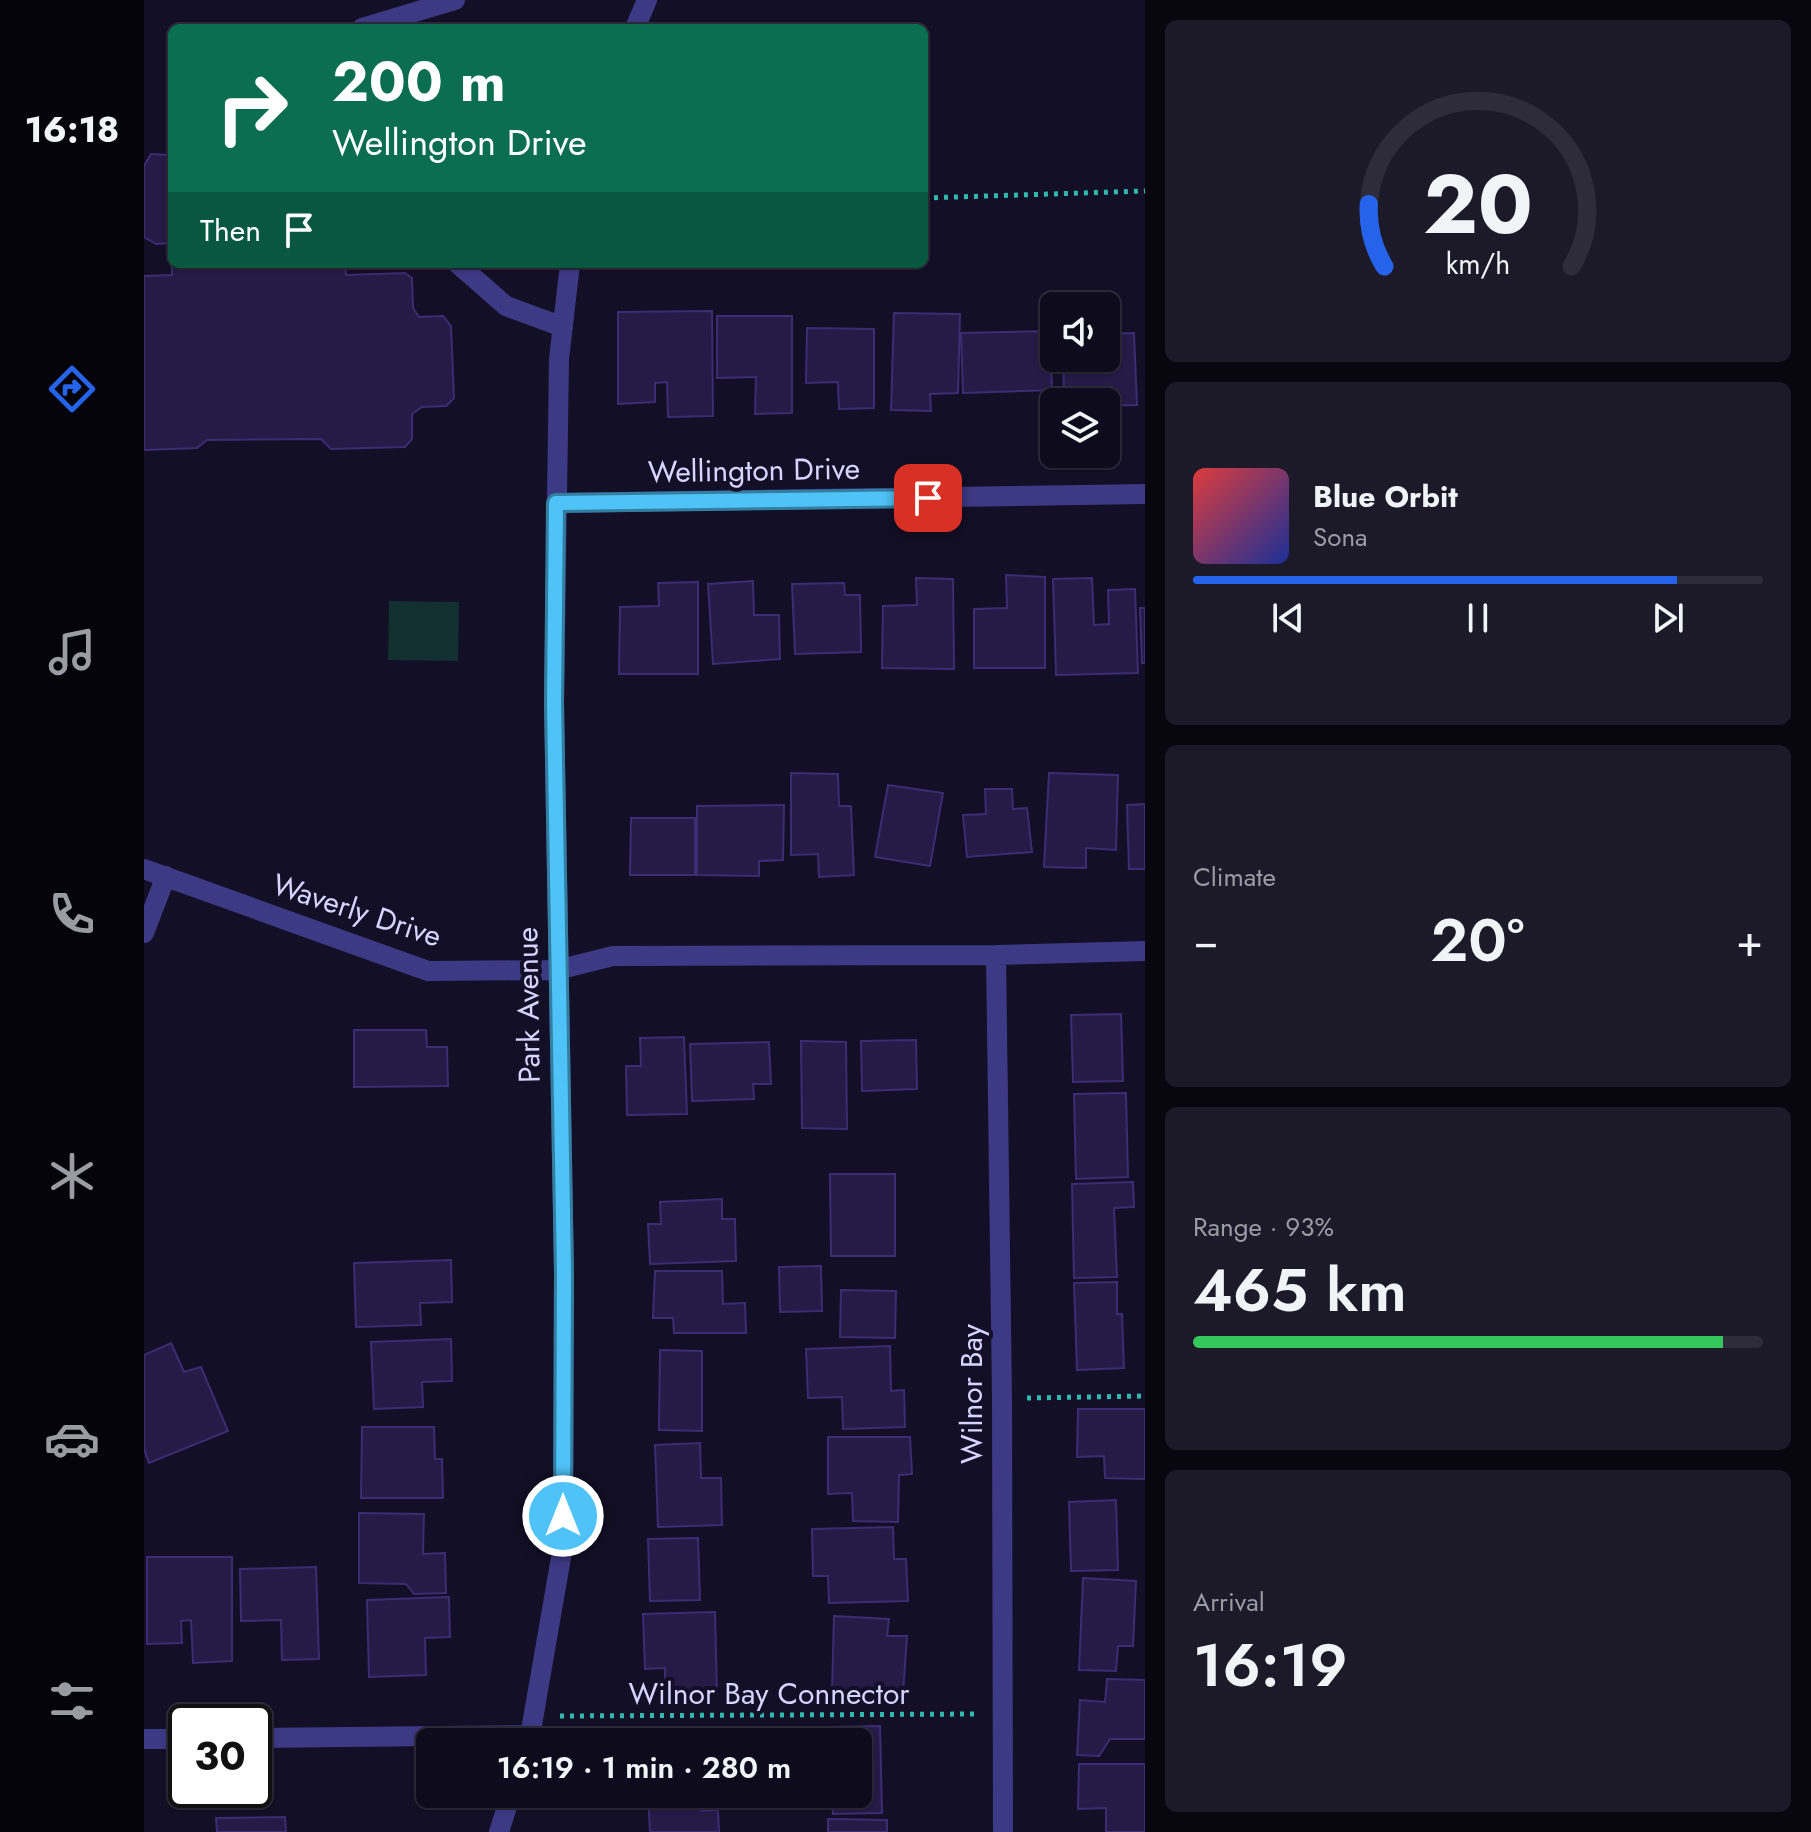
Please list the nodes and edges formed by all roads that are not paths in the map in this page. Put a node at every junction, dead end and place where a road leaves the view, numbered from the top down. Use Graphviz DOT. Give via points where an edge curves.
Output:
graph roads {
  1 [pos="455,0"];
  2 [pos="639,2"];
  3 [pos="375,24"];
  4 [pos="636,24"];
  5 [pos="463,268"];
  6 [pos="570,268"];
  7 [pos="563,327"];
  8 [pos="1145,494"];
  9 [pos="556,503"];
  10 [pos="144,869"];
  11 [pos="166,876"];
  12 [pos="144,933"];
  13 [pos="1145,951"];
  14 [pos="996,955"];
  15 [pos="557,970"];
  16 [pos="533,1728"];
  17 [pos="416,1734"];
  18 [pos="272,1738"];
  19 [pos="144,1739"];
  20 [pos="168,1739"];
  21 [pos="507,1808"];
  22 [pos="499,1832"];
  23 [pos="1003,1832"];
  1 -- 3 [label="street"];
  2 -- 4 [label="street"];
  5 -- 7 [label="street" via="506,306"];
  6 -- 7 [label="street, Park Avenue"];
  7 -- 9 [label="street, Park Avenue"];
  8 -- 9 [label="street, Wellington Drive"];
  9 -- 15 [label="street, Park Avenue"];
  10 -- 11 [label="street, Waverly Drive"];
  11 -- 12 [label="street"];
  11 -- 15 [label="street, Waverly Drive" via="428,971"];
  13 -- 14 [label="street"];
  14 -- 15 [label="street" via="613,956"];
  14 -- 23 [label="street, Wilnor Bay"];
  15 -- 16 [label="street, Park Avenue" via="563,1546"];
  17 -- 18 [label="street"];
  19 -- 20 [label="street"];
  21 -- 22 [label="street"];
}
